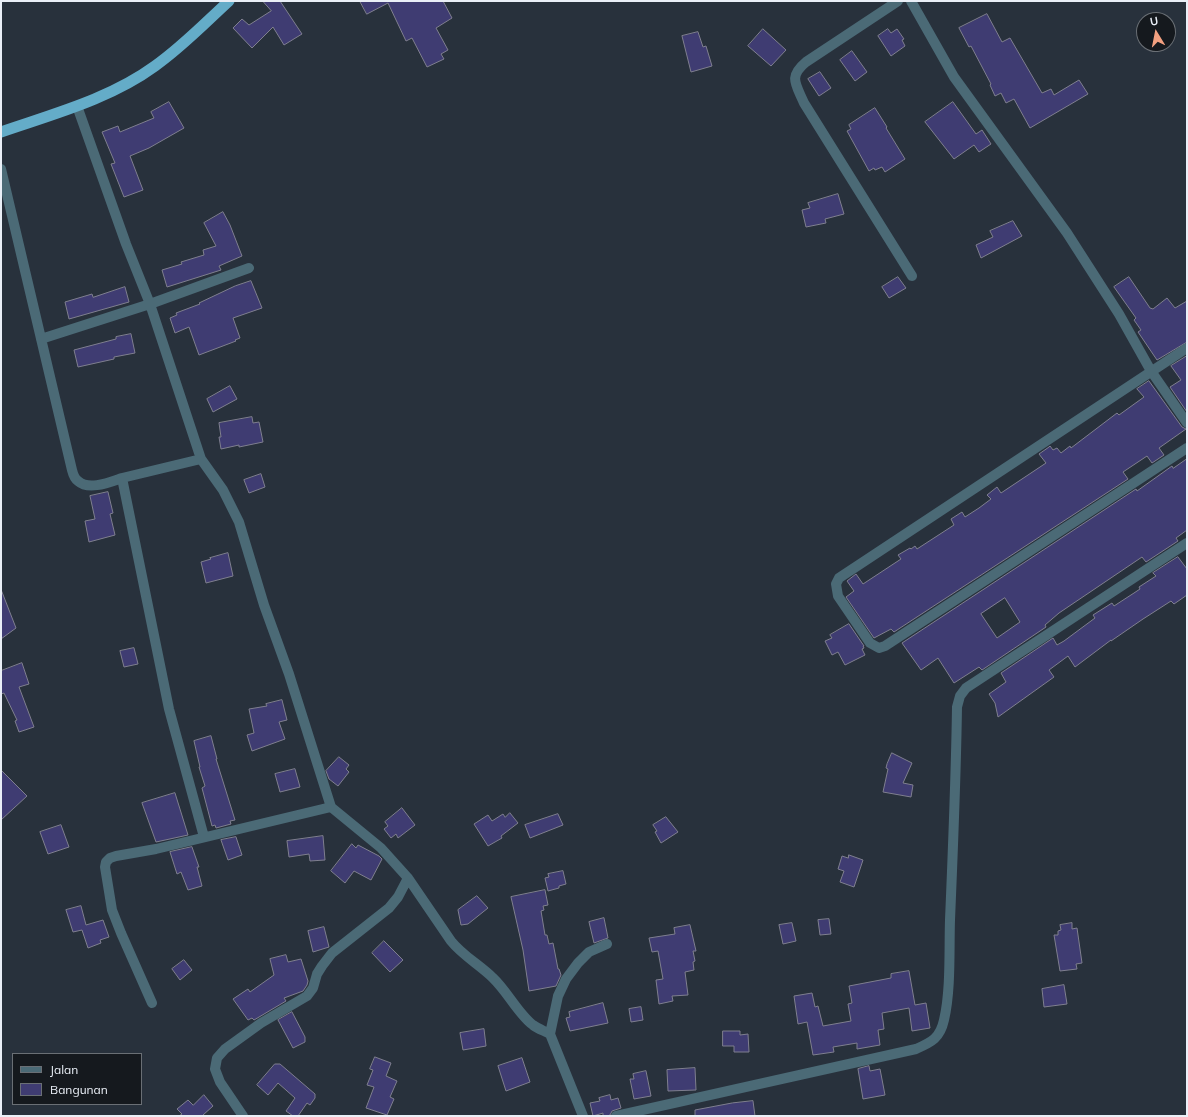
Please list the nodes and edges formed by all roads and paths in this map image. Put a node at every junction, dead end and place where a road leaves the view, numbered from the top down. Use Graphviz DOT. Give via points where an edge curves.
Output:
graph roads {
  1 [pos="228,1"];
  2 [pos="898,1"];
  3 [pos="911,1"];
  4 [pos="77,106"];
  5 [pos="1,132"];
  6 [pos="1,169"];
  7 [pos="249,268"];
  8 [pos="912,276"];
  9 [pos="150,304"];
  10 [pos="41,339"];
  11 [pos="1187,348"];
  12 [pos="1151,371"];
  13 [pos="1187,423"];
  14 [pos="1187,448"];
  15 [pos="201,459"];
  16 [pos="122,478"];
  17 [pos="1187,543"];
  18 [pos="331,807"];
  19 [pos="204,837"];
  20 [pos="408,878"];
  21 [pos="607,944"];
  22 [pos="152,1003"];
  23 [pos="550,1034"];
  24 [pos="243,1116"];
  25 [pos="583,1116"];
  26 [pos="616,1116"];
  1 -- 4 [label="highway" via="191,37 155,66 122,86"];
  2 -- 8 [label="street" via="806,62 795,76 804,103"];
  3 -- 12 [label="street" via="954,77 1067,233 1119,314"];
  4 -- 5 [label="highway"];
  4 -- 9 [label="street"];
  6 -- 10 [label="street"];
  7 -- 9 [label="street"];
  9 -- 10 [label="street"];
  9 -- 15 [label="street"];
  10 -- 16 [label="street" via="76,481 84,485 98,485"];
  11 -- 12 [label="street"];
  12 -- 13 [label="street"];
  12 -- 14 [label="street" via="840,578 836,584 838,596 870,644 879,648 885,646"];
  15 -- 16 [label="street"];
  15 -- 18 [label="street" via="223,490 239,522"];
  16 -- 19 [label="street" via="169,709"];
  17 -- 26 [label="street" via="966,688 960,696 957,707 947,992 944,1021 934,1040 916,1049"];
  18 -- 19 [label="street"];
  18 -- 20 [label="street" via="381,848"];
  19 -- 22 [label="street" via="116,856 106,862 106,879 112,910"];
  20 -- 23 [label="street" via="459,951 503,987 534,1026"];
  20 -- 24 [label="street" via="389,908 332,953 317,974 313,988 307,996 261,1023 225,1048 217,1058 215,1069 220,1082"];
  21 -- 23 [label="street" via="589,952 566,979 558,996"];
  23 -- 25 [label="street"];
}
